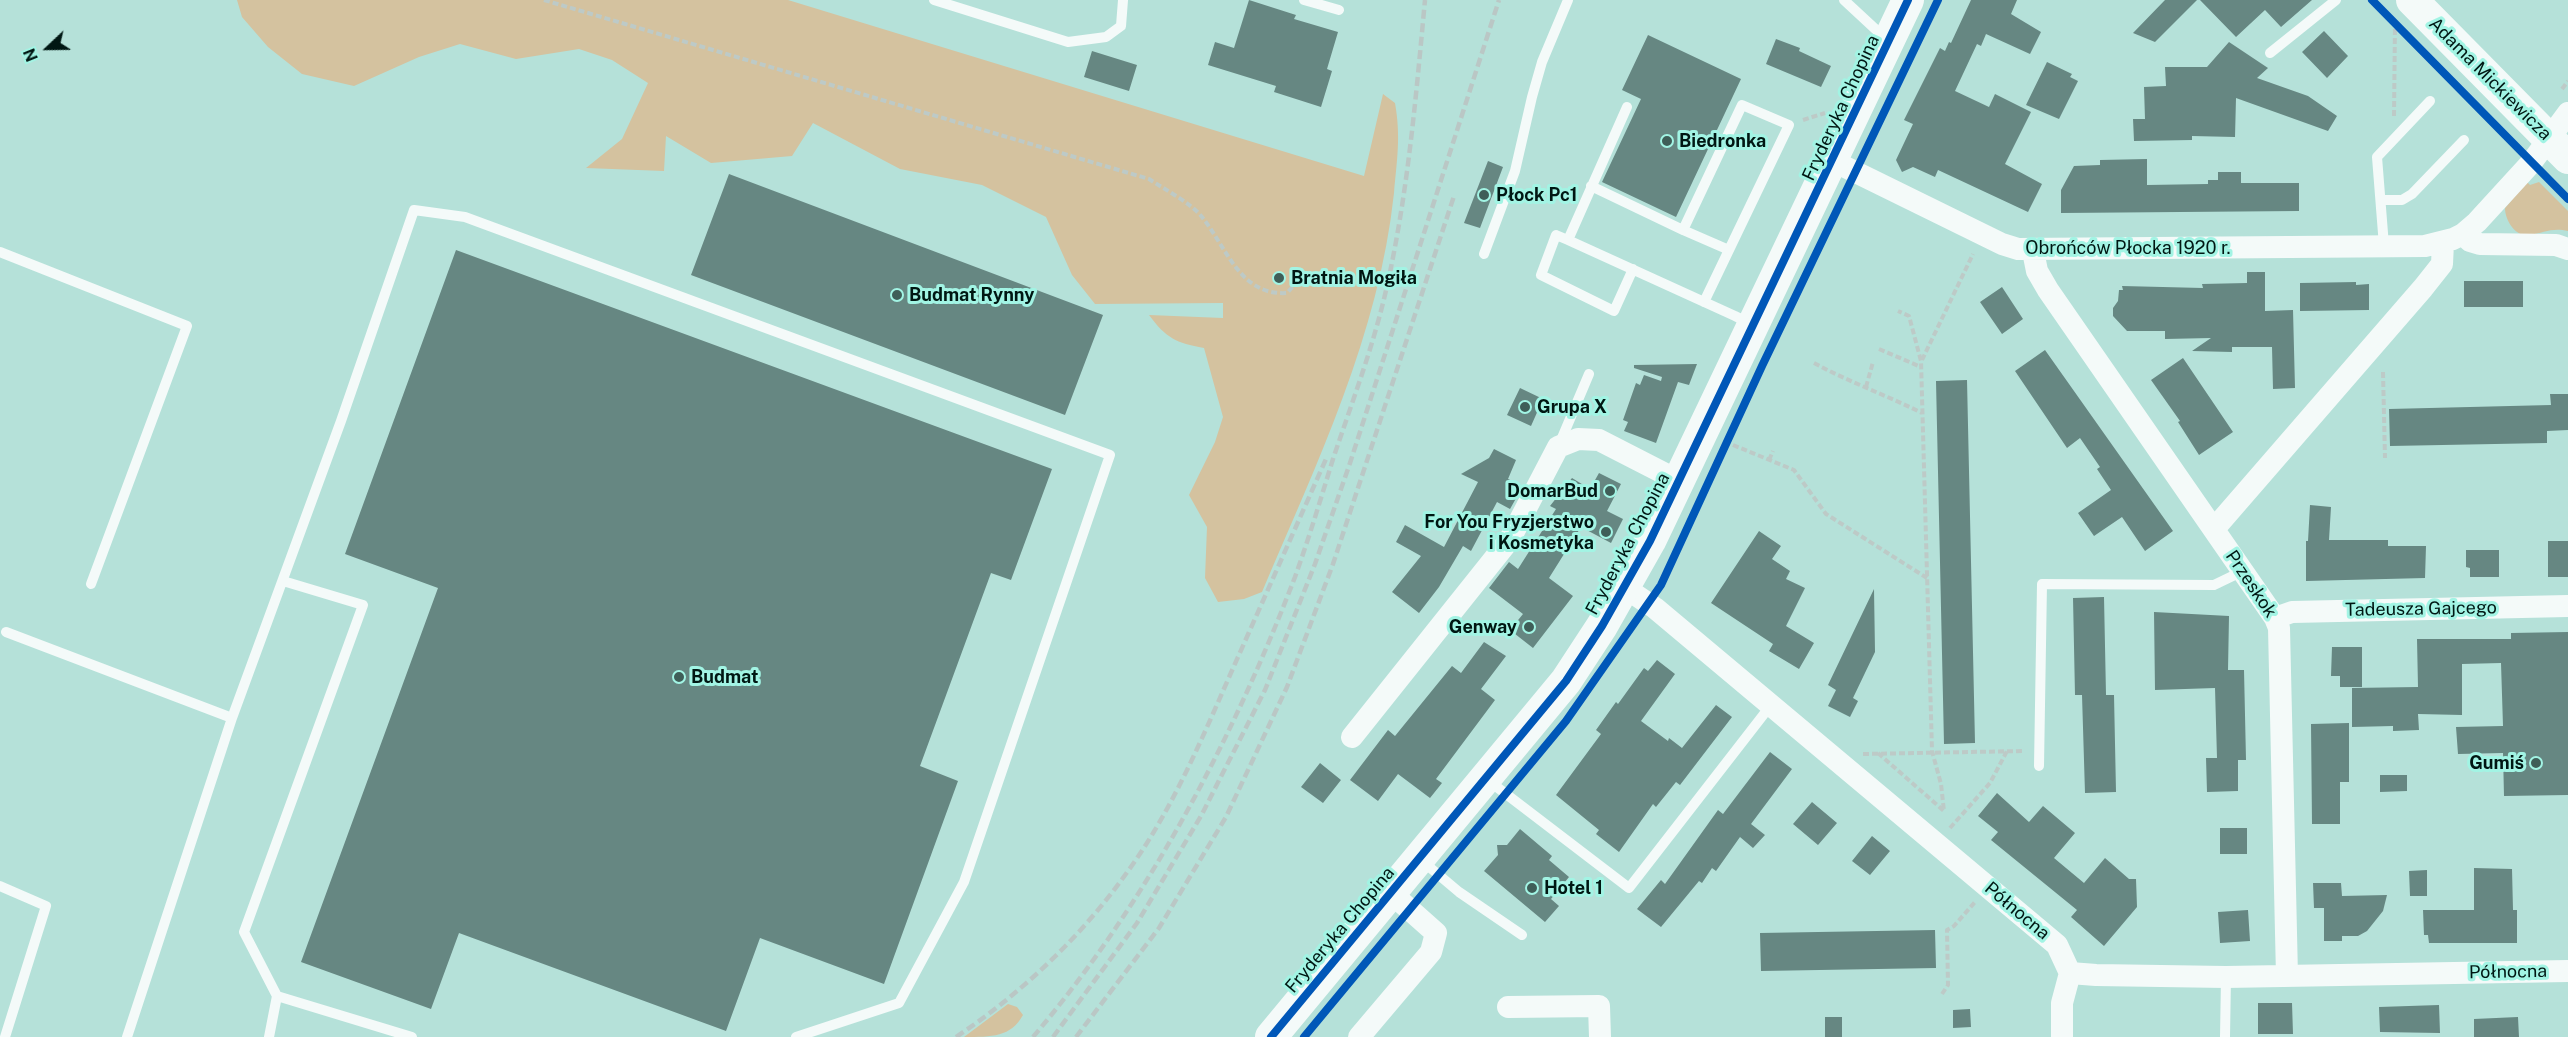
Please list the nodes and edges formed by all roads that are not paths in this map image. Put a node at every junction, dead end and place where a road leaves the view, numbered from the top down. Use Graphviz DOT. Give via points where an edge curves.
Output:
graph roads {
  1 [pos="934,0"];
  2 [pos="1124,0"];
  3 [pos="1304,0"];
  4 [pos="1568,0"];
  5 [pos="1844,0"];
  6 [pos="1908,0"];
  7 [pos="2337,0"];
  8 [pos="1339,10"];
  9 [pos="2398,13"];
  10 [pos="1888,42"];
  11 [pos="2270,53"];
  12 [pos="2430,101"];
  13 [pos="1626,107"];
  14 [pos="2568,113"];
  15 [pos="2464,140"];
  16 [pos="2558,148"];
  17 [pos="1833,161"];
  18 [pos="1591,186"];
  19 [pos="2382,200"];
  20 [pos="1683,230"];
  21 [pos="2453,238"];
  22 [pos="1568,240"];
  23 [pos="2384,246"];
  24 [pos="2568,249"];
  25 [pos="1729,250"];
  26 [pos="2033,250"];
  27 [pos="0,252"];
  28 [pos="1484,254"];
  29 [pos="1633,269"];
  30 [pos="1704,302"];
  31 [pos="1754,326"];
  32 [pos="1589,374"];
  33 [pos="1558,447"];
  34 [pos="1678,482"];
  35 [pos="2214,529"];
  36 [pos="2243,572"];
  37 [pos="283,581"];
  38 [pos="91,584"];
  39 [pos="1624,587"];
  40 [pos="2568,606"];
  41 [pos="2275,618"];
  42 [pos="6,632"];
  43 [pos="1772,705"];
  44 [pos="232,718"];
  45 [pos="1352,737"];
  46 [pos="2039,766"];
  47 [pos="1486,778"];
  48 [pos="1419,858"];
  49 [pos="0,886"];
  50 [pos="1391,893"];
  51 [pos="1522,935"];
  52 [pos="2568,971"];
  53 [pos="2070,973"];
  54 [pos="2286,976"];
  55 [pos="2226,977"];
  56 [pos="277,996"];
  57 [pos="1508,1007"];
  58 [pos="5,1037"];
  59 [pos="127,1037"];
  60 [pos="268,1037"];
  61 [pos="412,1037"];
  62 [pos="796,1037"];
  63 [pos="1271,1037"];
  64 [pos="1359,1037"];
  65 [pos="1600,1037"];
  66 [pos="2061,1037"];
  67 [pos="2225,1037"];
  1 -- 2 [label="lane" via="1068,42 1106,37 1121,26"];
  3 -- 8 [label="lane"];
  4 -- 28 [label="lane" via="1542,62 1515,171"];
  5 -- 10 [label="lane"];
  6 -- 10 [label="street, Fryderyka Chopina"];
  7 -- 11 [label="lane"];
  9 -- 16 [label="street, Adama Mickiewicza"];
  10 -- 17 [label="street, Fryderyka Chopina"];
  12 -- 19 [label="lane" via="2378,157"];
  13 -- 18 [label="lane"];
  14 -- 16 [label="street"];
  15 -- 19 [label="lane" via="2412,194 2402,200"];
  16 -- 21 [label="street" via="2531,163"];
  17 -- 26 [label="street, Obrońców Płocka 1920 r." via="2002,244"];
  17 -- 31 [label="street, Fryderyka Chopina"];
  18 -- 20 [label="lane"];
  18 -- 22 [label="lane"];
  19 -- 23 [label="lane"];
  20 -- 25 [label="lane"];
  20 -- 25 [label="lane" via="1742,105 1789,124"];
  21 -- 23 [label="street, Obrońców Płocka 1920 r." via="2425,246"];
  21 -- 24 [label="street" via="2480,244 2556,245"];
  21 -- 35 [label="street" via="2442,264 2423,288"];
  22 -- 29 [label="lane"];
  22 -- 29 [label="lane" via="1556,235 1541,274 1614,311"];
  23 -- 26 [label="street, Obrońców Płocka 1920 r."];
  25 -- 30 [label="lane"];
  26 -- 35 [label="street, Przeskok" via="2037,271 2048,290"];
  27 -- 38 [label="lane" via="187,326"];
  29 -- 30 [label="lane"];
  30 -- 31 [label="lane"];
  31 -- 34 [label="street, Fryderyka Chopina"];
  32 -- 33 [label="lane"];
  33 -- 34 [label="street" via="1578,439 1599,440"];
  33 -- 45 [label="street" via="1510,539"];
  34 -- 39 [label="street, Fryderyka Chopina"];
  35 -- 36 [label="street, Przeskok"];
  36 -- 41 [label="street, Przeskok"];
  36 -- 46 [label="lane" via="2214,585 2043,584"];
  37 -- 44 [label="lane"];
  37 -- 56 [label="lane" via="363,605 244,932"];
  37 -- 62 [label="lane" via="414,210 465,217 1110,455 963,882 899,1003"];
  39 -- 43 [label="street, Północna"];
  39 -- 47 [label="street, Fryderyka Chopina" via="1566,681"];
  40 -- 41 [label="street, Tadeusza Gajcego" via="2292,612"];
  41 -- 54 [label="street, Przeskok" via="2280,636"];
  42 -- 44 [label="lane"];
  43 -- 47 [label="lane" via="1629,888"];
  43 -- 53 [label="street, Północna" via="2057,945"];
  44 -- 59 [label="lane"];
  47 -- 48 [label="street, Fryderyka Chopina"];
  48 -- 50 [label="street, Fryderyka Chopina"];
  48 -- 51 [label="lane" via="1459,892"];
  49 -- 58 [label="lane" via="46,906"];
  50 -- 63 [label="street, Fryderyka Chopina"];
  50 -- 64 [label="street" via="1436,933 1431,952"];
  52 -- 54 [label="street, Północna"];
  53 -- 55 [label="street, Północna"];
  53 -- 66 [label="street" via="2062,1003"];
  54 -- 55 [label="street, Północna"];
  55 -- 67 [label="lane"];
  56 -- 60 [label="lane"];
  56 -- 61 [label="lane"];
  57 -- 65 [label="street" via="1599,1006"];
}
